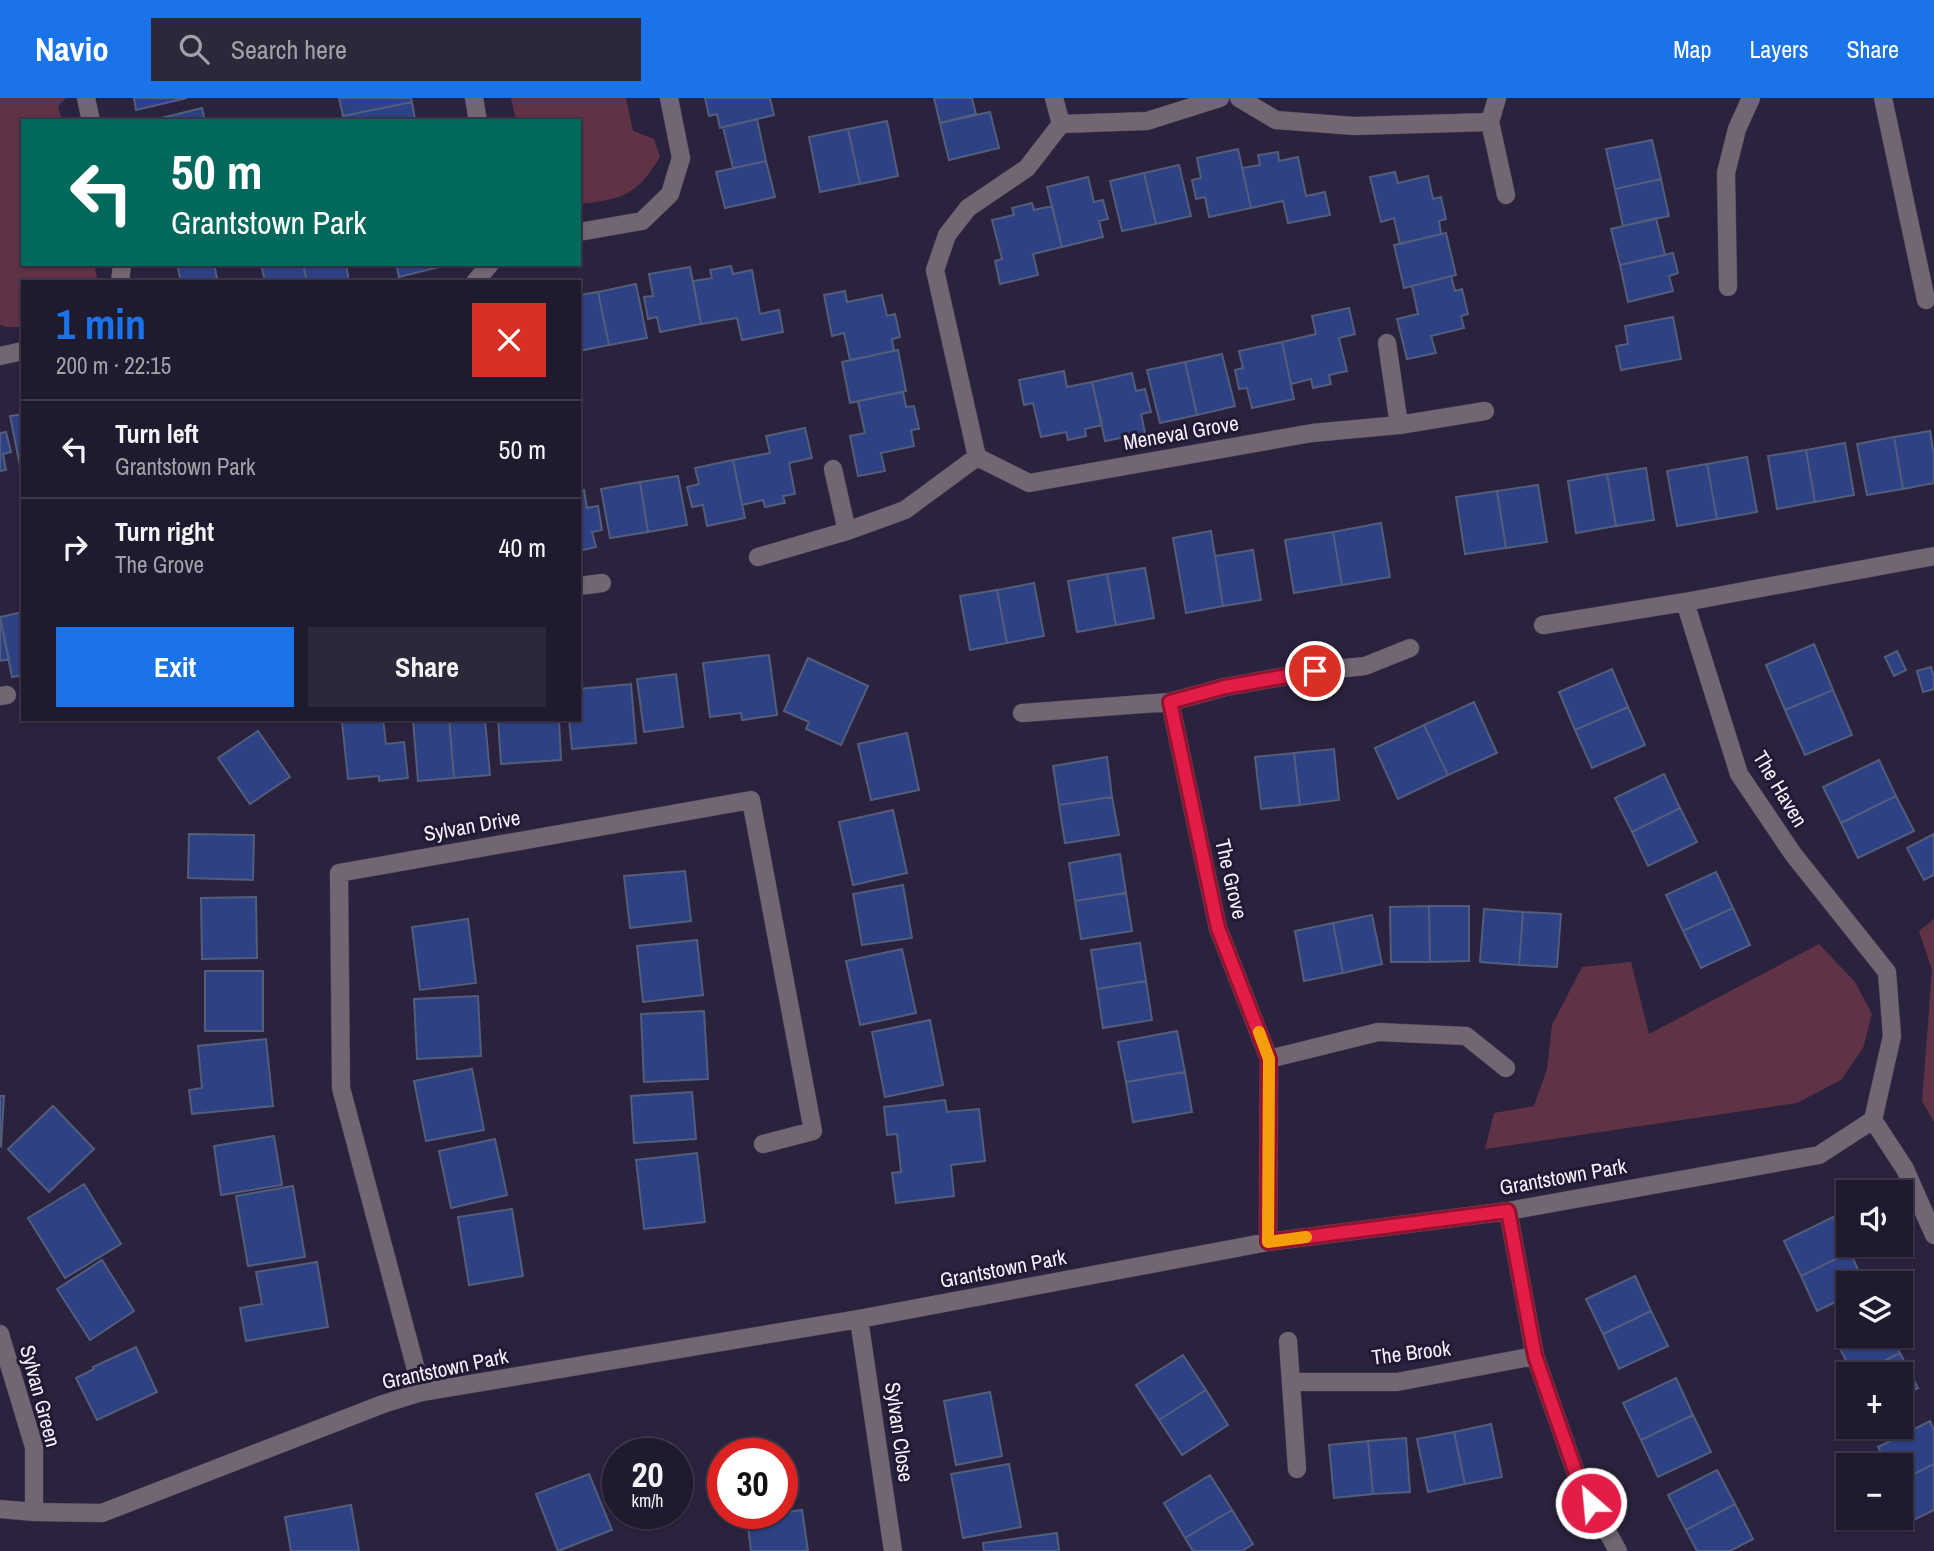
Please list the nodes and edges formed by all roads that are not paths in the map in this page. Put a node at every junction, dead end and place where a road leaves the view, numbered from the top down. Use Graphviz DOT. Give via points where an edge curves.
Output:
graph roads {
  1 [pos="86,98"];
  2 [pos="474,98"];
  3 [pos="670,98"];
  4 [pos="1054,98"];
  5 [pos="1220,98"];
  6 [pos="1239,98"];
  7 [pos="1497,98"];
  8 [pos="1751,98"];
  9 [pos="1883,98"];
  10 [pos="91,119"];
  11 [pos="478,119"];
  12 [pos="1490,122"];
  13 [pos="1061,124"];
  14 [pos="1506,195"];
  15 [pos="581,232"];
  16 [pos="487,266"];
  17 [pos="477,280"];
  18 [pos="1728,287"];
  19 [pos="1926,300"];
  20 [pos="1387,342"];
  21 [pos="21,351"];
  22 [pos="0,356"];
  23 [pos="1485,411"];
  24 [pos="1399,425"];
  25 [pos="977,457"];
  26 [pos="833,469"];
  27 [pos="846,531"];
  28 [pos="1934,556"];
  29 [pos="758,557"];
  30 [pos="603,583"];
  31 [pos="581,586"];
  32 [pos="1685,602"];
  33 [pos="1543,625"];
  34 [pos="1410,648"];
  35 [pos="1170,702"];
  36 [pos="1022,713"];
  37 [pos="1269,1059"];
  38 [pos="1506,1068"];
  39 [pos="1873,1120"];
  40 [pos="763,1144"];
  41 [pos="1508,1211"];
  42 [pos="1934,1235"];
  43 [pos="1268,1242"];
  44 [pos="859,1319"];
  45 [pos="0,1334"];
  46 [pos="1288,1341"];
  47 [pos="1535,1356"];
  48 [pos="1291,1382"];
  49 [pos="422,1392"];
  50 [pos="1297,1469"];
  51 [pos="0,1509"];
  52 [pos="34,1512"];
  53 [pos="893,1551"];
  54 [pos="1618,1551"];
  1 -- 10 [label="street"];
  2 -- 11 [label="street"];
  3 -- 15 [label="street" via="681,158 670,194 642,221"];
  4 -- 13 [label="street"];
  5 -- 13 [label="street" via="1147,121"];
  6 -- 12 [label="street" via="1276,120 1354,126"];
  7 -- 12 [label="street"];
  8 -- 18 [label="street" via="1726,173"];
  9 -- 19 [label="street"];
  12 -- 14 [label="street"];
  13 -- 25 [label="street" via="1027,168 968,208 947,235 935,270"];
  16 -- 17 [label="street"];
  20 -- 24 [label="street"];
  21 -- 22 [label="street"];
  23 -- 24 [label="street, Meneval Grove"];
  24 -- 25 [label="street, Meneval Grove" via="1312,433 1029,483"];
  25 -- 27 [label="street" via="905,510"];
  26 -- 27 [label="street"];
  27 -- 29 [label="street"];
  28 -- 32 [label="street"];
  30 -- 31 [label="street"];
  32 -- 33 [label="street"];
  32 -- 39 [label="street, The Haven" via="1739,774 1793,854 1887,972 1892,1036"];
  34 -- 35 [label="street" via="1365,666 1225,687"];
  35 -- 36 [label="street"];
  35 -- 37 [label="street, The Grove" via="1218,928"];
  37 -- 38 [label="street" via="1378,1032 1466,1037"];
  37 -- 43 [label="street, The Grove"];
  39 -- 41 [label="street, Grantstown Park" via="1819,1154"];
  39 -- 42 [label="street" via="1905,1169"];
  40 -- 49 [label="street, Sylvan Drive" via="813,1131 751,800 339,873 341,1088"];
  41 -- 43 [label="street, Grantstown Park"];
  41 -- 47 [label="street"];
  43 -- 44 [label="street, Grantstown Park"];
  44 -- 49 [label="street, Grantstown Park"];
  44 -- 53 [label="street, Sylvan Close"];
  45 -- 52 [label="street, Sylvan Green" via="34,1447"];
  46 -- 48 [label="street"];
  47 -- 48 [label="street, The Brook" via="1397,1382"];
  47 -- 54 [label="street" via="1578,1479"];
  48 -- 50 [label="street"];
  49 -- 52 [label="street, Grantstown Park" via="102,1513"];
  51 -- 52 [label="street, Grantstown Park"];
}
